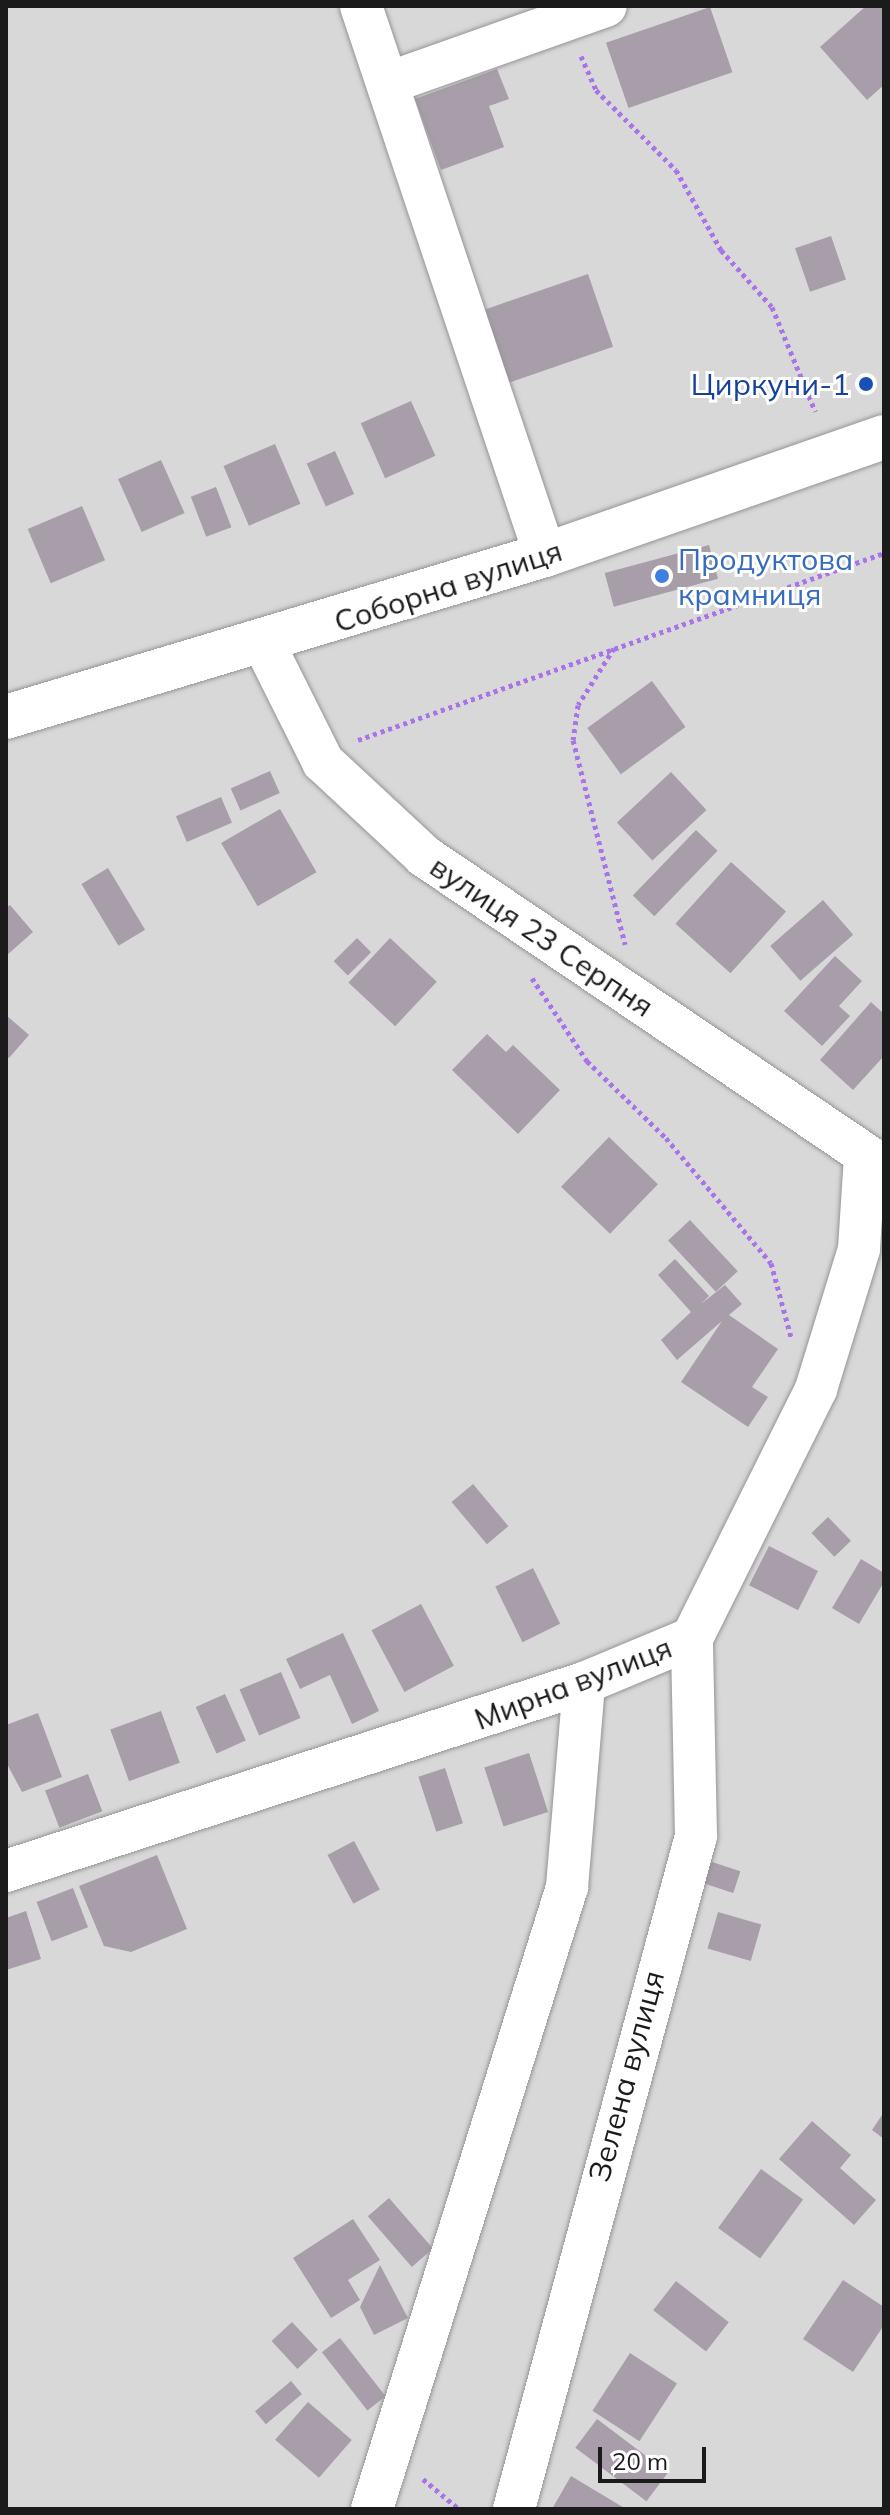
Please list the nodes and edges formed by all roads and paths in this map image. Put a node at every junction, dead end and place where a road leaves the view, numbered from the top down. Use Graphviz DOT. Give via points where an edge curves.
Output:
graph roads {
  1 [pos="361,6"];
  2 [pos="606,6"];
  3 [pos="565,22"];
  4 [pos="388,83"];
  5 [pos="815,411"];
  6 [pos="884,437"];
  7 [pos="884,553"];
  8 [pos="545,555"];
  9 [pos="264,644"];
  10 [pos="614,647"];
  11 [pos="6,717"];
  12 [pos="307,731"];
  13 [pos="527,926"];
  14 [pos="646,1006"];
  15 [pos="875,1161"];
  16 [pos="789,1349"];
  17 [pos="692,1638"];
  18 [pos="584,1683"];
  19 [pos="6,1871"];
  20 [pos="372,2509"];
  21 [pos="514,2509"];
  1 -- 4 [label="street"];
  2 -- 3 [label="street"];
  3 -- 4 [label="street"];
  3 -- 5 [label="path" via="596,90 676,170 721,250 772,307"];
  4 -- 8 [label="street"];
  6 -- 8 [label="street, Соборна вулиця"];
  7 -- 10 [label="path"];
  8 -- 9 [label="street, Соборна вулиця"];
  9 -- 11 [label="street, Соборна вулиця"];
  9 -- 12 [label="street, вулиця 23 Серпня"];
  10 -- 12 [label="path" via="353,742"];
  10 -- 14 [label="path" via="578,705 573,740"];
  12 -- 13 [label="street, вулиця 23 Серпня" via="323,762 424,856"];
  13 -- 14 [label="street, вулиця 23 Серпня"];
  13 -- 16 [label="path" via="530,975 587,1061 666,1138 771,1263"];
  14 -- 15 [label="street, вулиця 23 Серпня"];
  15 -- 17 [label="street, Мирна вулиця" via="859,1249 816,1389"];
  17 -- 18 [label="street, Мирна вулиця"];
  17 -- 21 [label="street, Зелена вулиця" via="696,1836"];
  18 -- 19 [label="street, Мирна вулиця"];
  18 -- 20 [label="street" via="567,1887"];
}
